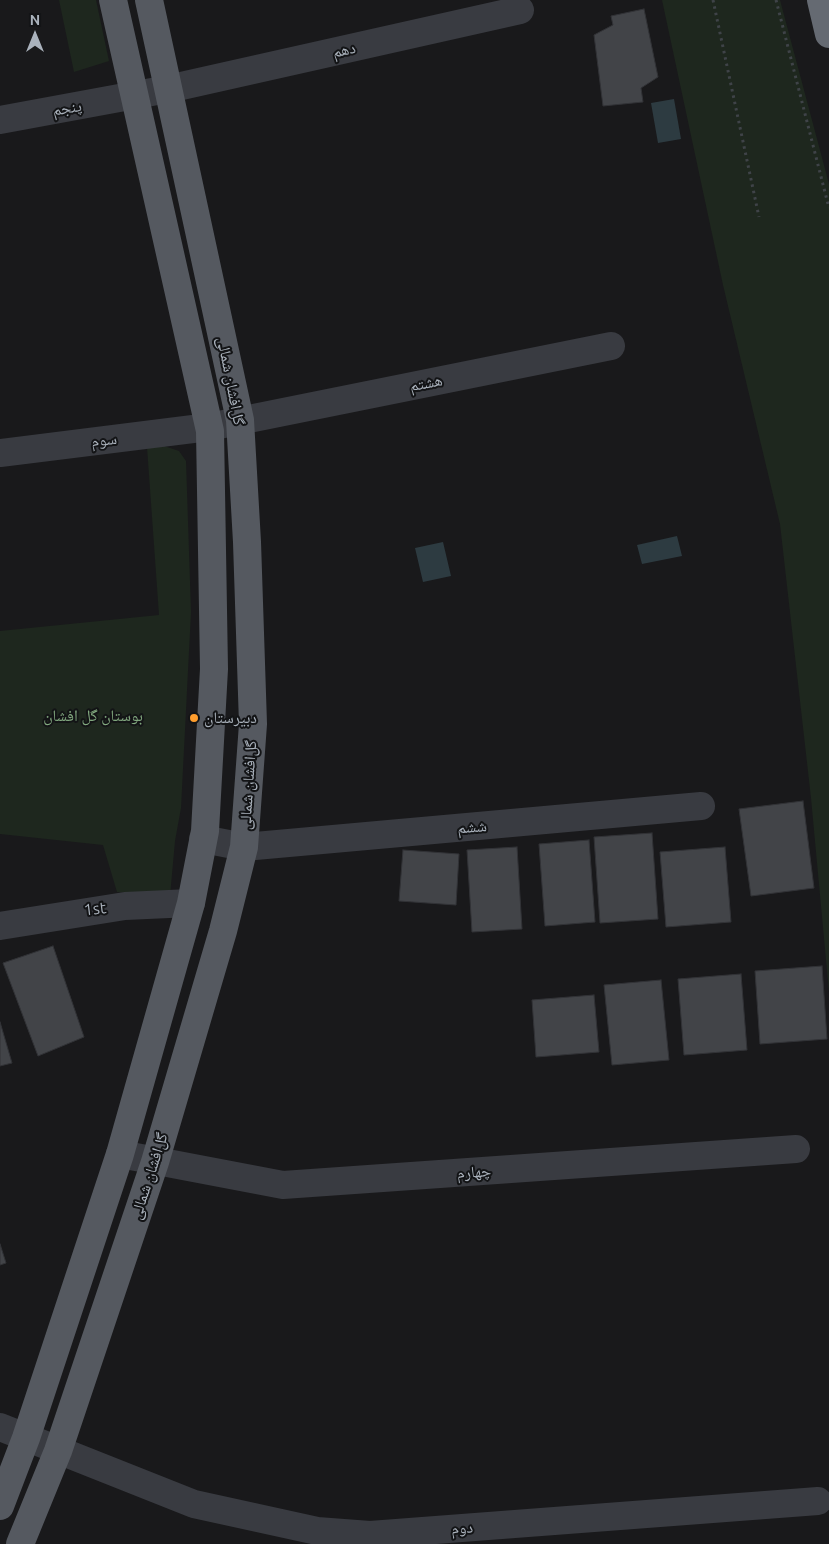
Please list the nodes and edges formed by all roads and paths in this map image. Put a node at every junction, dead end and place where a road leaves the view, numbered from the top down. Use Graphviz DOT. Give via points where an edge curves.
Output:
graph roads {
  1 [pos="113,0"];
  2 [pos="149,0"];
  3 [pos="712,0"];
  4 [pos="776,0"];
  5 [pos="821,0"];
  6 [pos="520,10"];
  7 [pos="829,34"];
  8 [pos="168,89"];
  9 [pos="133,96"];
  10 [pos="0,120"];
  11 [pos="829,208"];
  12 [pos="759,218"];
  13 [pos="611,346"];
  14 [pos="240,420"];
  15 [pos="209,427"];
  16 [pos="0,453"];
  17 [pos="701,806"];
  18 [pos="203,839"];
  19 [pos="244,847"];
  20 [pos="191,903"];
  21 [pos="0,926"];
  22 [pos="796,1149"];
  23 [pos="120,1154"];
  24 [pos="154,1162"];
  25 [pos="0,1427"];
  26 [pos="26,1438"];
  27 [pos="58,1451"];
  28 [pos="818,1501"];
  29 [pos="0,1506"];
  30 [pos="491,1535"];
  31 [pos="20,1544"];
  1 -- 9 [label="main road, گل‌افشان شمالی"];
  2 -- 8 [label="main road, گل‌افشان شمالی"];
  3 -- 12 [label="path"];
  4 -- 11 [label="path"];
  5 -- 7 [label="highway"];
  6 -- 8 [label="street, دهم"];
  8 -- 9 [label="street, دهم"];
  8 -- 14 [label="main road, گل‌افشان شمالی"];
  9 -- 10 [label="street, پنجم"];
  9 -- 15 [label="main road, گل‌افشان شمالی"];
  13 -- 14 [label="street, هشتم"];
  14 -- 15 [label="street, هشتم"];
  14 -- 19 [label="main road, گل‌افشان شمالی" via="248,542 253,724"];
  15 -- 16 [label="street, سوم"];
  15 -- 18 [label="main road, گل‌افشان شمالی" via="214,669"];
  17 -- 19 [label="street, ششم"];
  18 -- 19 [label="street, ششم"];
  18 -- 20 [label="main road, گل‌افشان شمالی"];
  19 -- 24 [label="main road, گل‌افشان شمالی" via="223,931"];
  20 -- 21 [label="street, 1st" via="125,906"];
  20 -- 23 [label="main road, گل‌افشان شمالی"];
  22 -- 24 [label="street, چهارم" via="283,1185"];
  23 -- 24 [label="street, چهارم"];
  23 -- 26 [label="main road, گل‌افشان شمالی"];
  24 -- 27 [label="main road, گل‌افشان شمالی"];
  25 -- 26 [label="street, دوم"];
  26 -- 27 [label="street, دوم"];
  26 -- 29 [label="main road, گل‌افشان شمالی"];
  27 -- 30 [label="street, دوم" via="194,1504 317,1531 370,1535"];
  27 -- 31 [label="main road, گل‌افشان شمالی"];
  28 -- 30 [label="street, دوم"];
}
